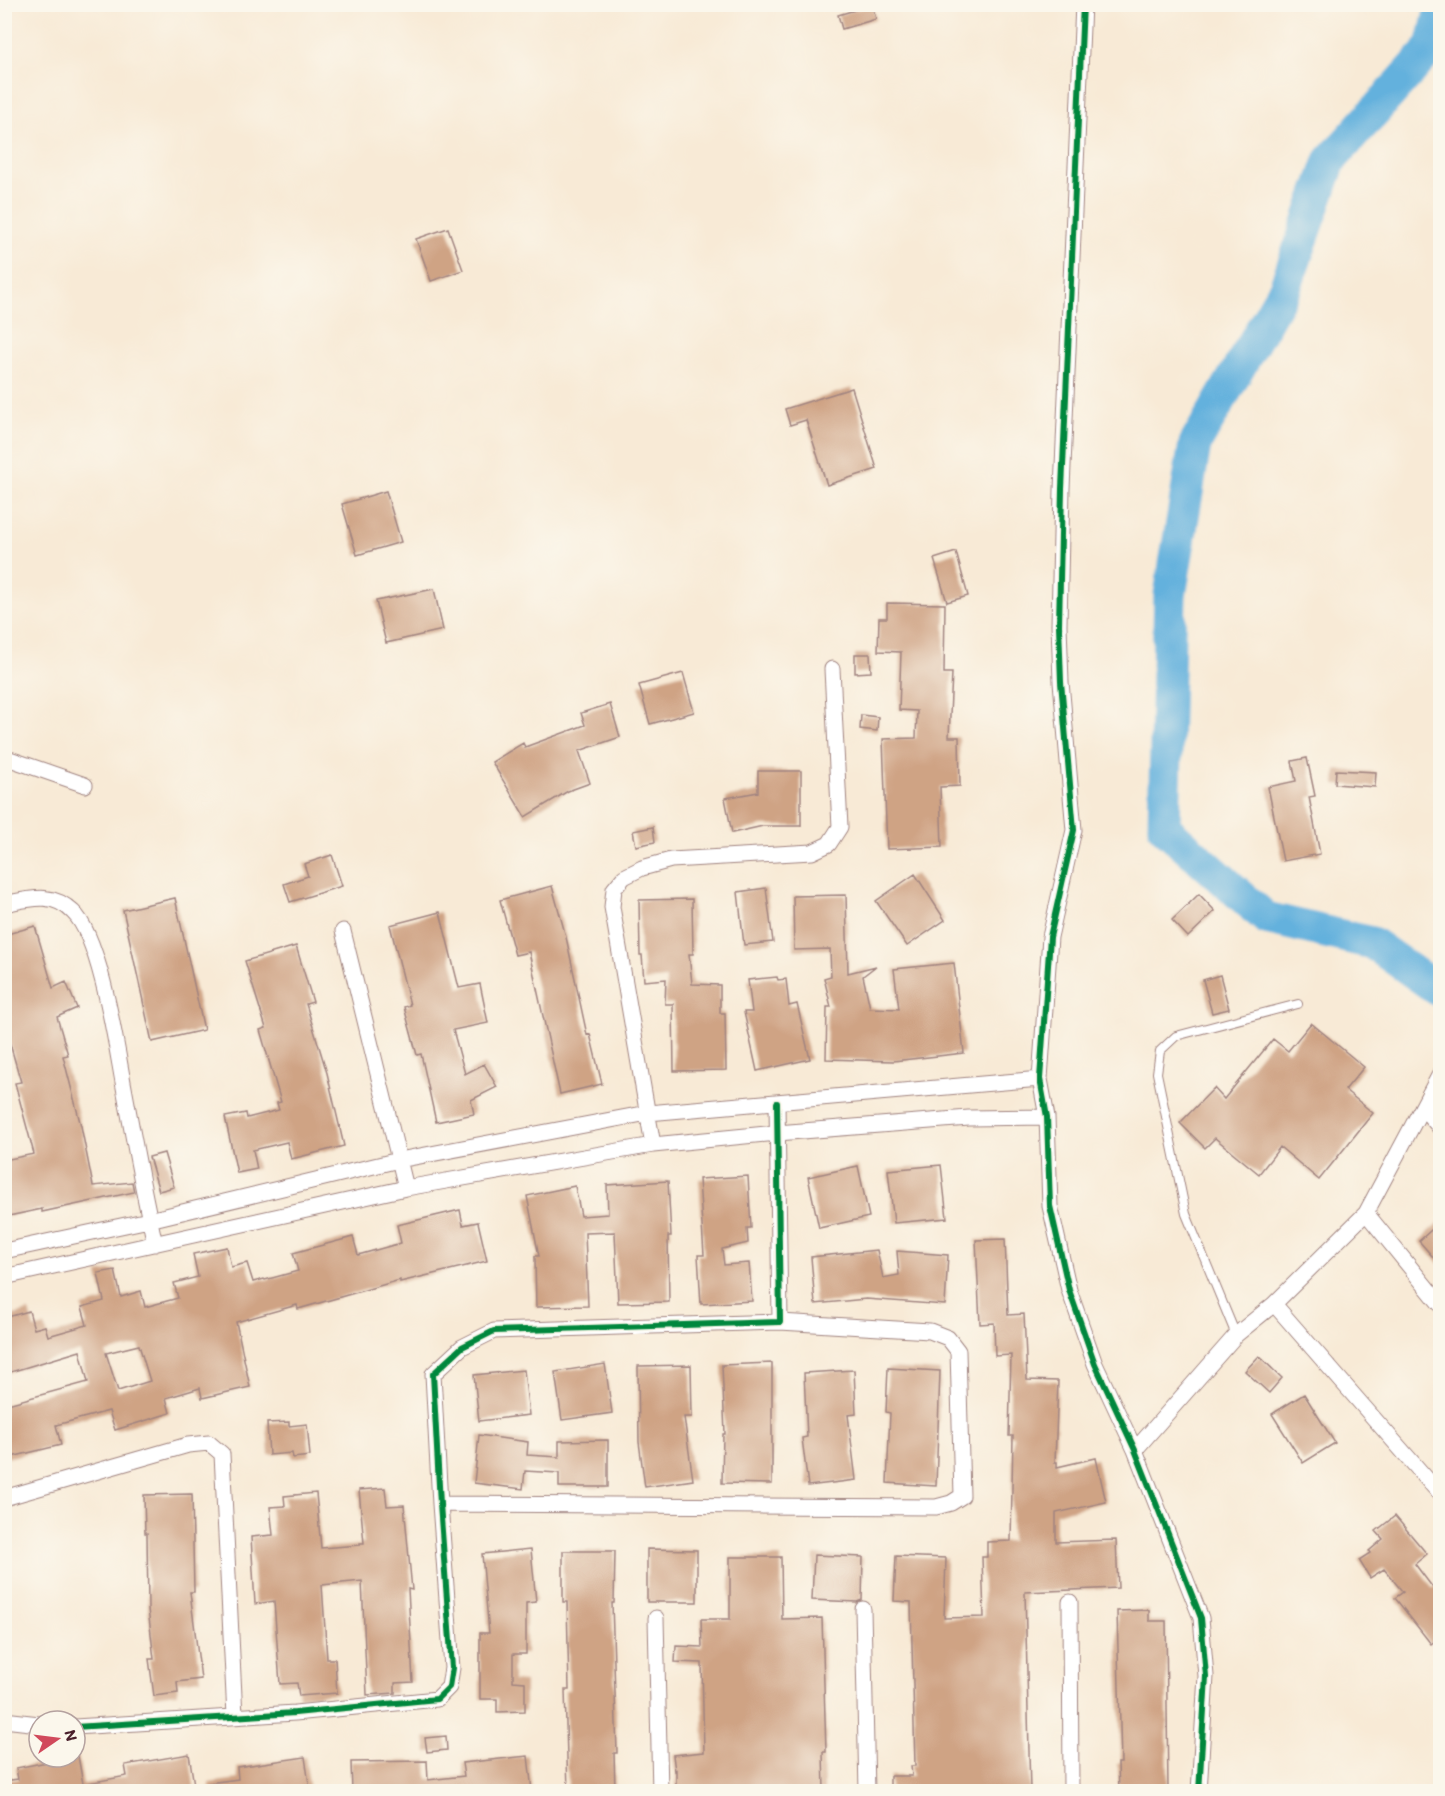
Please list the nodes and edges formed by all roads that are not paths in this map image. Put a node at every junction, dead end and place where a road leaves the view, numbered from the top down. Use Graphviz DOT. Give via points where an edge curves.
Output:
graph roads {
  1 [pos="1083,4"];
  2 [pos="832,669"];
  3 [pos="4,757"];
  4 [pos="85,785"];
  5 [pos="4,904"];
  6 [pos="343,931"];
  7 [pos="1298,1004"];
  8 [pos="1440,1074"];
  9 [pos="1040,1079"];
  10 [pos="777,1103"];
  11 [pos="1423,1108"];
  12 [pos="648,1113"];
  13 [pos="1047,1117"];
  14 [pos="1440,1128"];
  15 [pos="777,1133"];
  16 [pos="653,1145"];
  17 [pos="399,1160"];
  18 [pos="406,1188"];
  19 [pos="1366,1213"];
  20 [pos="149,1220"];
  21 [pos="155,1244"];
  22 [pos="4,1251"];
  23 [pos="4,1277"];
  24 [pos="1274,1304"];
  25 [pos="1440,1304"];
  26 [pos="780,1322"];
  27 [pos="1236,1335"];
  28 [pos="1135,1450"];
  29 [pos="1440,1494"];
  30 [pos="4,1498"];
  31 [pos="440,1504"];
  32 [pos="1070,1602"];
  33 [pos="863,1608"];
  34 [pos="656,1618"];
  35 [pos="235,1716"];
  36 [pos="4,1720"];
  37 [pos="27,1723"];
  38 [pos="87,1726"];
  39 [pos="660,1791"];
  40 [pos="867,1791"];
  41 [pos="1071,1791"];
  42 [pos="1199,1791"];
  1 -- 9 [label="street" via="1059,625 1074,830 1050,937"];
  2 -- 12 [label="street" via="840,827 829,844 812,852 670,860 624,877 614,889 612,907"];
  3 -- 4 [label="street"];
  5 -- 20 [label="street" via="41,896 61,902 75,912 86,930 109,1007"];
  6 -- 17 [label="street"];
  7 -- 27 [label="lane" via="1176,1036 1160,1051 1157,1073 1186,1214"];
  8 -- 11 [label="street"];
  9 -- 10 [label="street"];
  9 -- 13 [label="street"];
  10 -- 12 [label="street"];
  10 -- 15 [label="street"];
  11 -- 14 [label="street"];
  11 -- 19 [label="street"];
  12 -- 16 [label="street"];
  12 -- 17 [label="street"];
  13 -- 15 [label="street" via="969,1118"];
  13 -- 28 [label="street" via="1050,1206 1069,1290 1095,1364"];
  15 -- 16 [label="street"];
  15 -- 26 [label="street"];
  16 -- 18 [label="street"];
  17 -- 18 [label="street"];
  17 -- 20 [label="street"];
  18 -- 21 [label="street"];
  19 -- 24 [label="street"];
  19 -- 25 [label="street"];
  20 -- 21 [label="street"];
  20 -- 22 [label="street"];
  21 -- 23 [label="street"];
  24 -- 27 [label="street"];
  24 -- 29 [label="street"];
  26 -- 31 [label="street" via="495,1331 462,1347 433,1374"];
  26 -- 31 [label="street" via="930,1331 948,1338 958,1351 962,1496 936,1507"];
  27 -- 28 [label="street"];
  28 -- 42 [label="street" via="1201,1618 1206,1677"];
  30 -- 35 [label="street" via="188,1445 209,1443 222,1454"];
  31 -- 35 [label="street" via="452,1668 449,1687 437,1699"];
  32 -- 41 [label="street"];
  33 -- 40 [label="street"];
  34 -- 39 [label="street"];
  35 -- 38 [label="street"];
  36 -- 37 [label="street"];
}
